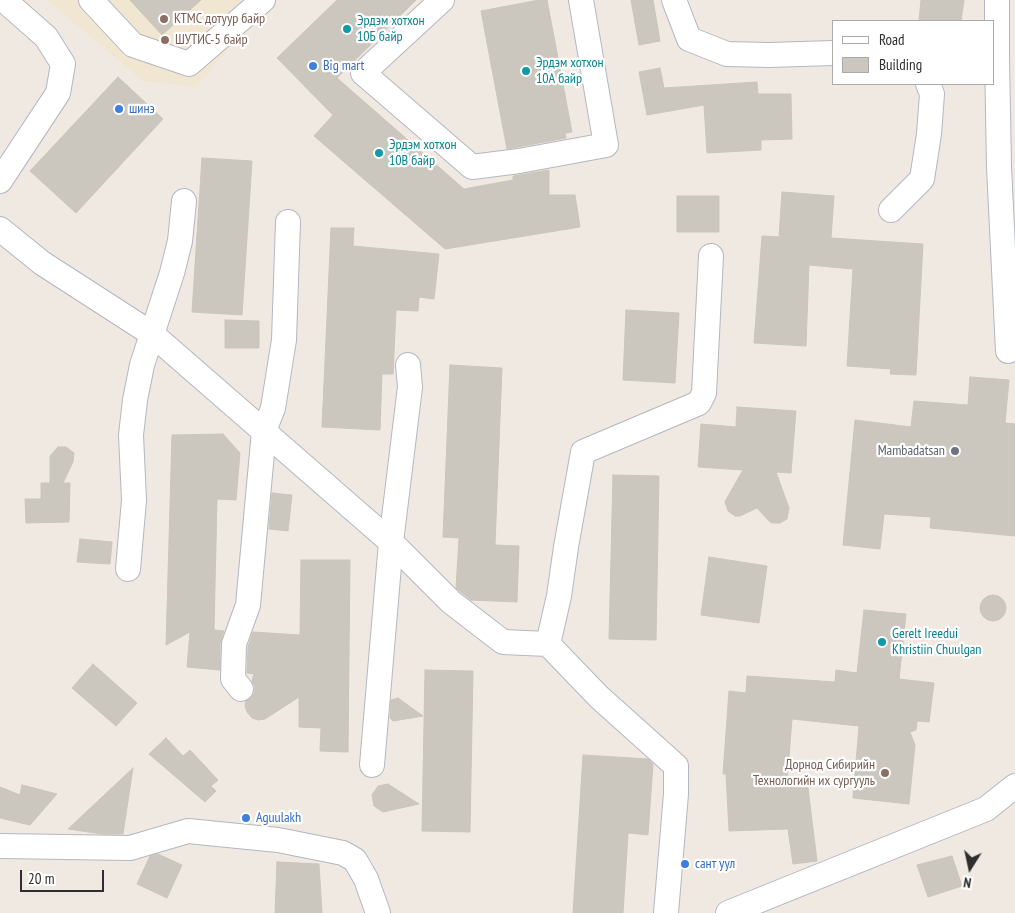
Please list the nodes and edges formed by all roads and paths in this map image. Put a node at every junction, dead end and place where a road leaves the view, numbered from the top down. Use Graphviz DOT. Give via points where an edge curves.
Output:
graph roads {
  1 [pos="4,0"];
  2 [pos="91,0"];
  3 [pos="263,0"];
  4 [pos="442,0"];
  5 [pos="581,0"];
  6 [pos="674,0"];
  7 [pos="997,0"];
  8 [pos="832,53"];
  9 [pos="995,56"];
  10 [pos="928,85"];
  11 [pos="0,181"];
  12 [pos="184,201"];
  13 [pos="891,210"];
  14 [pos="288,222"];
  15 [pos="0,229"];
  16 [pos="711,256"];
  17 [pos="152,334"];
  18 [pos="1008,351"];
  19 [pos="408,365"];
  20 [pos="264,431"];
  21 [pos="391,542"];
  22 [pos="128,569"];
  23 [pos="548,644"];
  24 [pos="241,689"];
  25 [pos="372,764"];
  26 [pos="1015,786"];
  27 [pos="0,846"];
  28 [pos="378,913"];
  29 [pos="666,913"];
  30 [pos="728,913"];
  1 -- 11 [label="street" via="46,37 63,64 58,93"];
  2 -- 3 [label="street" via="133,45 189,64"];
  4 -- 5 [label="street" via="363,73 472,167 606,145"];
  6 -- 8 [label="street" via="689,39 727,54"];
  7 -- 9 [label="street"];
  9 -- 18 [label="street"];
  10 -- 13 [label="street" via="932,94 922,179"];
  12 -- 17 [label="street" via="180,241"];
  14 -- 20 [label="street" via="284,340 273,408"];
  15 -- 17 [label="street" via="42,263"];
  16 -- 23 [label="street" via="704,393 699,403 583,452"];
  17 -- 20 [label="street"];
  17 -- 22 [label="street" via="139,382 131,435 134,500"];
  19 -- 21 [label="street" via="410,387"];
  20 -- 21 [label="street"];
  20 -- 24 [label="street" via="248,606 234,644 234,679"];
  21 -- 23 [label="street" via="451,602 503,642"];
  21 -- 25 [label="street"];
  23 -- 29 [label="street" via="599,697 676,766"];
  26 -- 30 [label="street" via="986,809"];
  27 -- 28 [label="street" via="130,848 188,831 278,840 343,853 355,860 366,879"];
}
